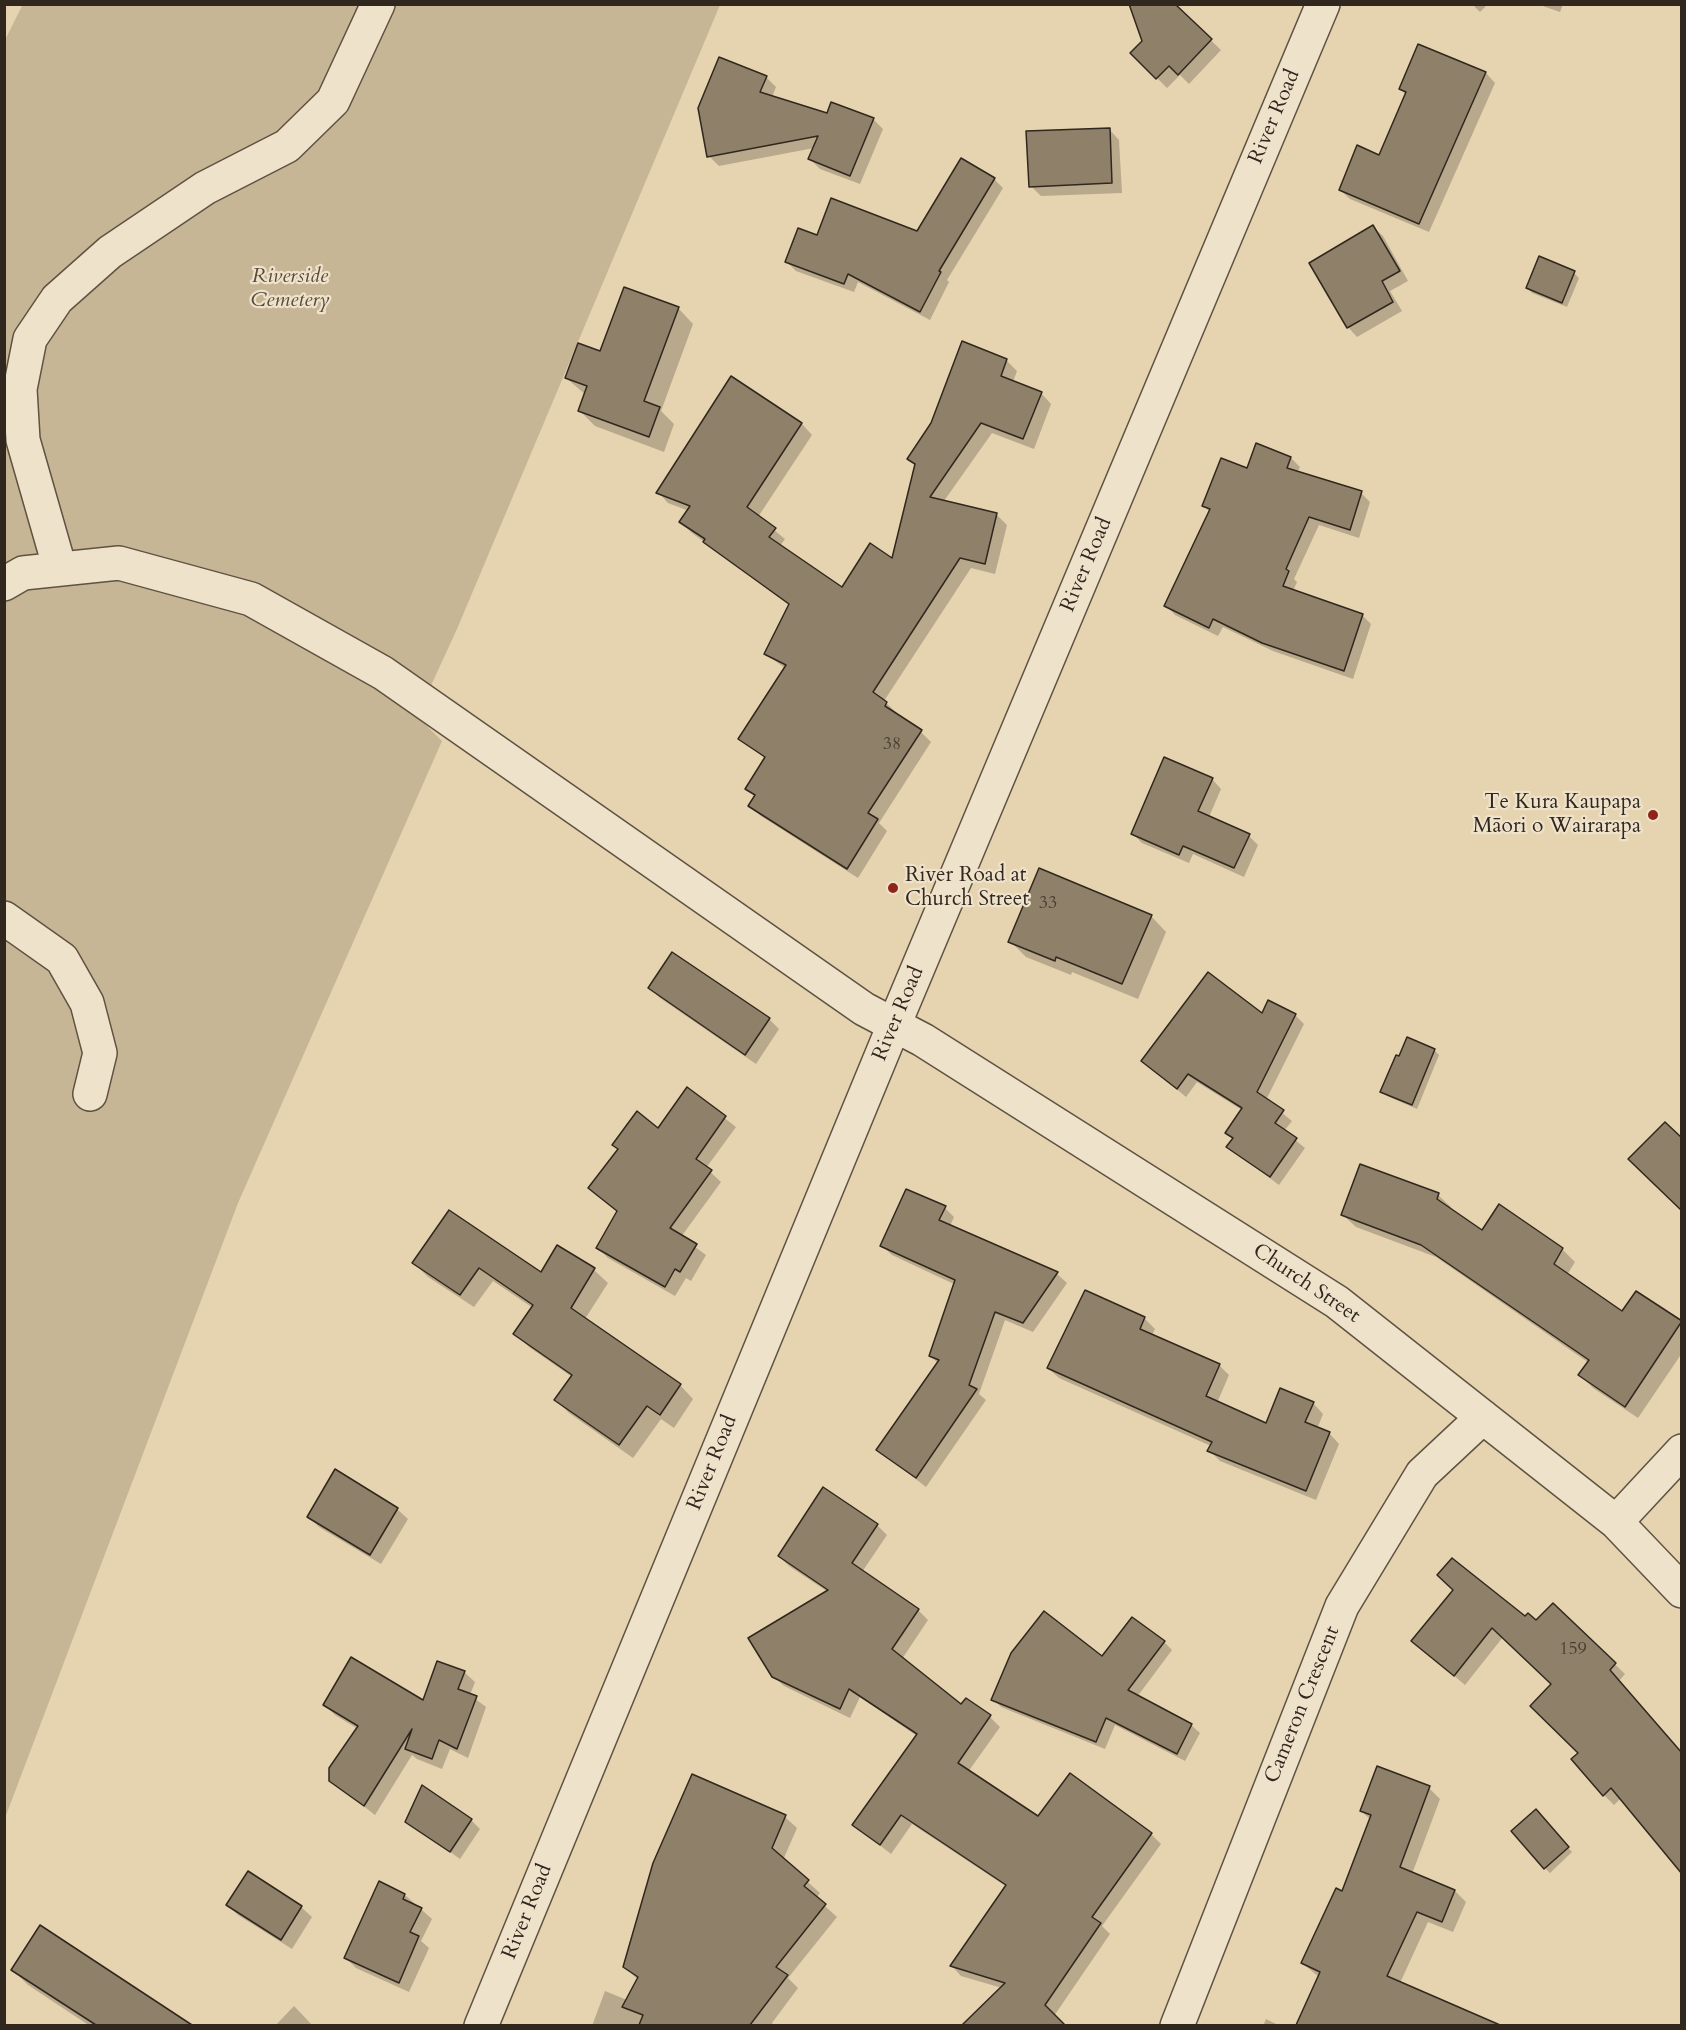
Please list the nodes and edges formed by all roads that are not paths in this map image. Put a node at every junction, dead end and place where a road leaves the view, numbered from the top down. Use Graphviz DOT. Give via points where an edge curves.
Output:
graph roads {
  1 [pos="378,4"];
  2 [pos="1323,4"];
  3 [pos="60,570"];
  4 [pos="4,584"];
  5 [pos="4,918"];
  6 [pos="894,1025"];
  7 [pos="90,1094"];
  8 [pos="1483,1417"];
  9 [pos="1682,1451"];
  10 [pos="1616,1522"];
  11 [pos="1682,1591"];
  12 [pos="482,2025"];
  13 [pos="1177,2025"];
  1 -- 3 [label="street" via="333,101 287,146 205,188 110,252 57,299 30,339 21,389 23,440"];
  2 -- 6 [label="street, River Road"];
  3 -- 4 [label="street, Church Street" via="23,573"];
  3 -- 6 [label="street, Church Street" via="119,563 251,599 383,673 848,998"];
  5 -- 7 [label="street" via="62,959 87,1003 100,1053"];
  6 -- 8 [label="street, Church Street" via="1337,1302"];
  6 -- 12 [label="street, River Road"];
  8 -- 10 [label="street, Church Street"];
  8 -- 13 [label="street, Cameron Crescent" via="1422,1474 1342,1606"];
  9 -- 10 [label="street"];
  10 -- 11 [label="street, Church Street"];
}
